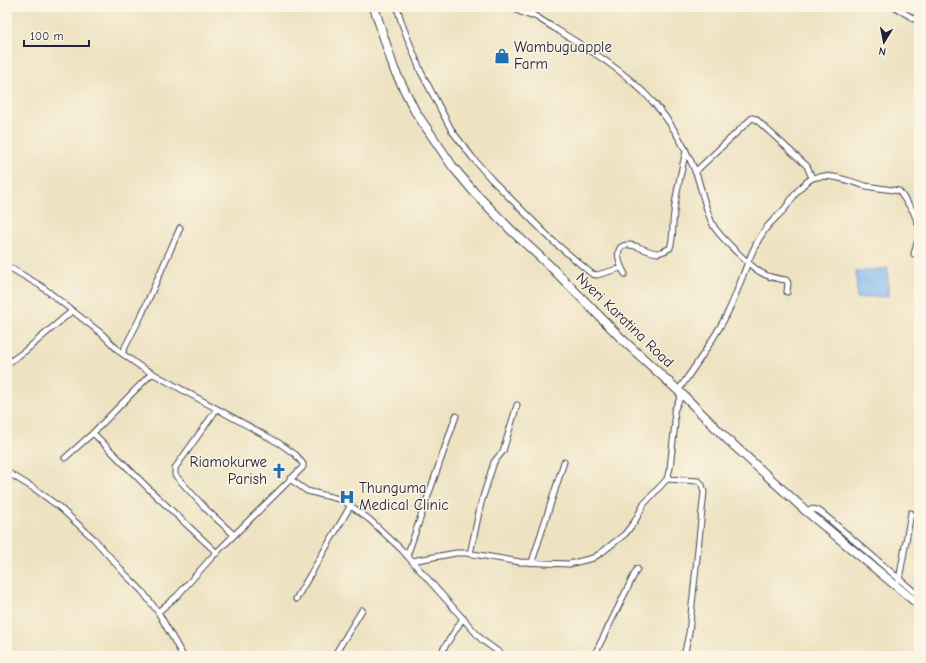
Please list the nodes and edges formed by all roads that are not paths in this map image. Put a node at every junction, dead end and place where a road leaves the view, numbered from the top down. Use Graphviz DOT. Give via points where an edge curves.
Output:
graph roads {
  1 [pos="374,7"];
  2 [pos="397,7"];
  3 [pos="508,7"];
  4 [pos="521,7"];
  5 [pos="895,7"];
  6 [pos="539,19"];
  7 [pos="919,22"];
  8 [pos="686,151"];
  9 [pos="695,172"];
  10 [pos="812,178"];
  11 [pos="919,226"];
  12 [pos="180,228"];
  13 [pos="919,236"];
  14 [pos="914,254"];
  15 [pos="748,262"];
  16 [pos="7,266"];
  17 [pos="621,268"];
  18 [pos="625,274"];
  19 [pos="788,292"];
  20 [pos="72,310"];
  21 [pos="122,353"];
  22 [pos="7,364"];
  23 [pos="152,373"];
  24 [pos="680,393"];
  25 [pos="517,405"];
  26 [pos="217,409"];
  27 [pos="456,416"];
  28 [pos="93,433"];
  29 [pos="65,458"];
  30 [pos="564,462"];
  31 [pos="7,472"];
  32 [pos="290,479"];
  33 [pos="667,479"];
  34 [pos="351,505"];
  35 [pos="806,511"];
  36 [pos="911,513"];
  37 [pos="234,536"];
  38 [pos="217,553"];
  39 [pos="470,554"];
  40 [pos="407,556"];
  41 [pos="412,561"];
  42 [pos="532,562"];
  43 [pos="637,569"];
  44 [pos="899,580"];
  45 [pos="919,596"];
  46 [pos="296,599"];
  47 [pos="919,605"];
  48 [pos="362,610"];
  49 [pos="158,612"];
  50 [pos="463,618"];
  51 [pos="184,656"];
  52 [pos="334,656"];
  53 [pos="439,656"];
  54 [pos="504,656"];
  55 [pos="594,656"];
  56 [pos="684,656"];
  1 -- 24 [label="highway, Nyeri Karatina Road" via="394,69 415,111 453,167 512,231"];
  2 -- 17 [label="street" via="421,72 452,131 472,157 554,242 592,274"];
  3 -- 6 [label="street"];
  4 -- 6 [label="street"];
  5 -- 7 [label="street"];
  6 -- 8 [label="street" via="617,68 633,81 653,102"];
  8 -- 9 [label="street"];
  8 -- 17 [label="street" via="676,198 670,248 658,253 630,245 624,246 618,253"];
  9 -- 10 [label="street" via="752,118 807,166"];
  9 -- 15 [label="street" via="714,226"];
  10 -- 11 [label="street" via="824,176 899,191 913,211"];
  10 -- 15 [label="street" via="800,188 764,231"];
  12 -- 21 [label="street"];
  13 -- 14 [label="street"];
  15 -- 19 [label="street" via="761,273 786,280"];
  15 -- 24 [label="street" via="721,325"];
  16 -- 20 [label="street" via="41,286"];
  17 -- 18 [label="street"];
  20 -- 21 [label="street"];
  20 -- 22 [label="street"];
  21 -- 23 [label="street"];
  23 -- 26 [label="street"];
  23 -- 28 [label="street"];
  24 -- 33 [label="street" via="674,411 675,423"];
  24 -- 35 [label="highway, Nyeri Karatina Road"];
  25 -- 39 [label="street" via="506,445 494,462 481,503"];
  26 -- 32 [label="street" via="280,443 296,455 304,464"];
  26 -- 37 [label="street" via="175,468 175,475"];
  27 -- 40 [label="street"];
  28 -- 29 [label="street"];
  28 -- 38 [label="street"];
  30 -- 42 [label="street"];
  31 -- 49 [label="street" via="58,506 94,540"];
  32 -- 34 [label="street" via="307,491 337,498"];
  32 -- 37 [label="street"];
  33 -- 42 [label="street" via="644,504 625,534 593,558 569,564"];
  33 -- 56 [label="street" via="699,480 704,492 689,633"];
  34 -- 40 [label="street"];
  34 -- 46 [label="street"];
  35 -- 44 [label="street" via="819,511"];
  35 -- 47 [label="highway, Nyeri Karatina Road"];
  36 -- 44 [label="street"];
  37 -- 38 [label="street"];
  38 -- 49 [label="street" via="177,596"];
  39 -- 41 [label="street" via="456,553"];
  39 -- 42 [label="street"];
  40 -- 41 [label="street"];
  41 -- 50 [label="street"];
  43 -- 55 [label="street"];
  44 -- 45 [label="street"];
  48 -- 52 [label="street"];
  49 -- 51 [label="street"];
  50 -- 53 [label="street"];
  50 -- 54 [label="street" via="488,645"];
}
